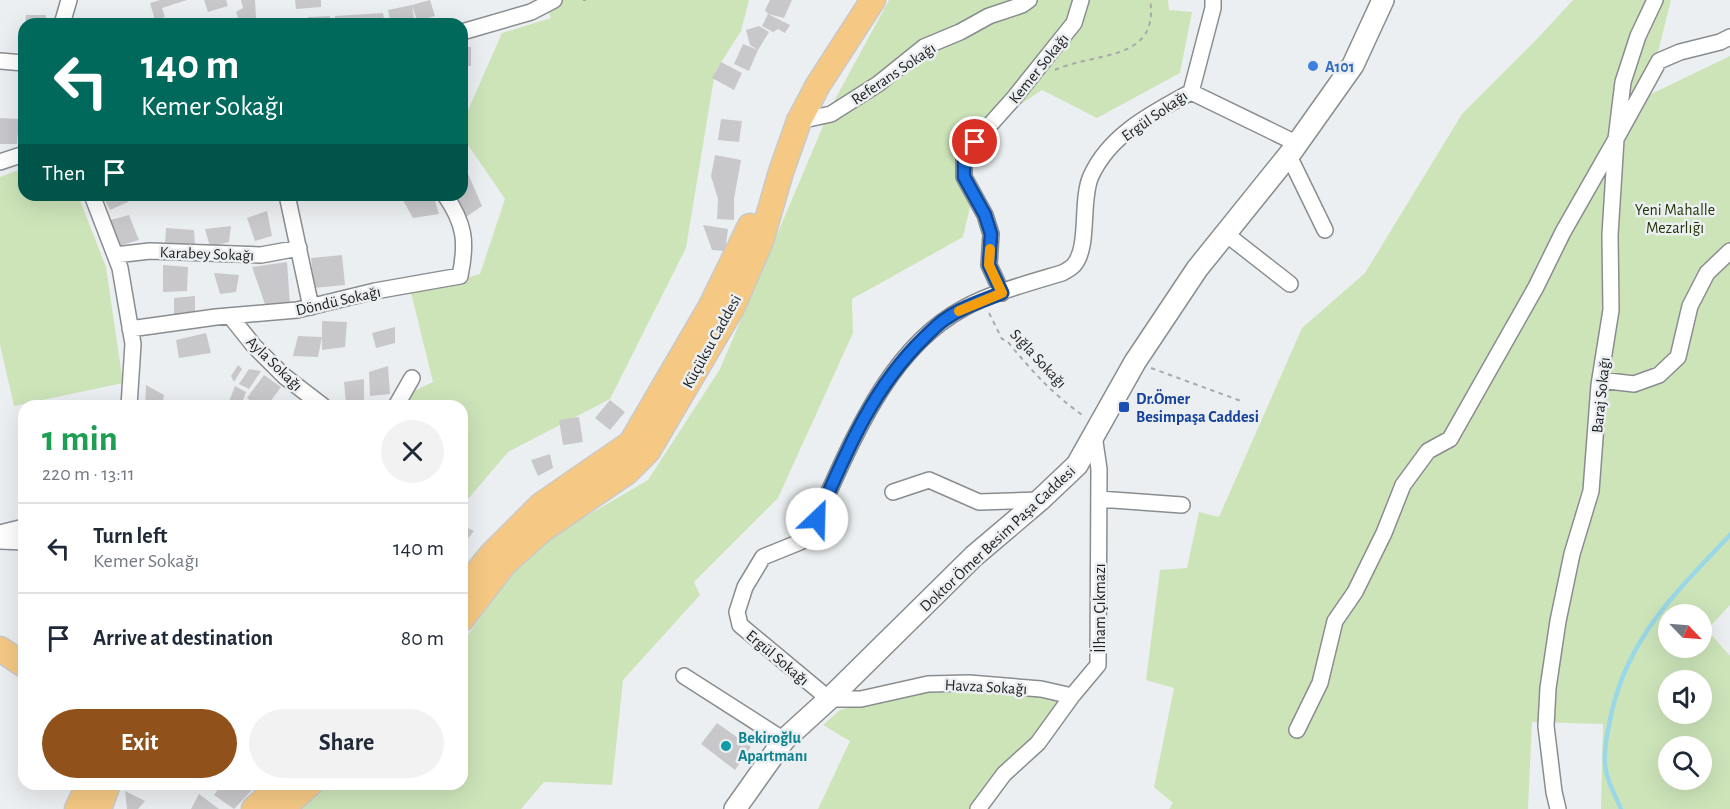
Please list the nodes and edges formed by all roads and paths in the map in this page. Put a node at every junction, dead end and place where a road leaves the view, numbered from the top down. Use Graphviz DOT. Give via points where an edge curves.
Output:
graph roads {
  1 [pos="69,0"];
  2 [pos="554,0"];
  3 [pos="857,0"];
  4 [pos="873,0"];
  5 [pos="1029,0"];
  6 [pos="1081,0"];
  7 [pos="1150,0"];
  8 [pos="1214,0"];
  9 [pos="1383,0"];
  10 [pos="1655,0"];
  11 [pos="64,18"];
  12 [pos="468,30"];
  13 [pos="1730,37"];
  14 [pos="0,61"];
  15 [pos="18,62"];
  16 [pos="1054,71"];
  17 [pos="1191,92"];
  18 [pos="794,119"];
  19 [pos="1616,139"];
  20 [pos="1293,150"];
  21 [pos="18,156"];
  22 [pos="0,162"];
  23 [pos="94,201"];
  24 [pos="288,201"];
  25 [pos="449,201"];
  26 [pos="1325,230"];
  27 [pos="1226,234"];
  28 [pos="299,248"];
  29 [pos="1730,251"];
  30 [pos="115,255"];
  31 [pos="1290,284"];
  32 [pos="1002,293"];
  33 [pos="311,307"];
  34 [pos="230,316"];
  35 [pos="130,329"];
  36 [pos="1135,362"];
  37 [pos="412,378"];
  38 [pos="1600,380"];
  39 [pos="129,400"];
  40 [pos="315,400"];
  41 [pos="399,400"];
  42 [pos="1241,401"];
  43 [pos="1096,431"];
  44 [pos="893,492"];
  45 [pos="1099,499"];
  46 [pos="1040,500"];
  47 [pos="1182,506"];
  48 [pos="18,528"];
  49 [pos="0,533"];
  50 [pos="0,541"];
  51 [pos="18,542"];
  52 [pos="468,583"];
  53 [pos="468,611"];
  54 [pos="0,649"];
  55 [pos="18,661"];
  56 [pos="684,676"];
  57 [pos="1072,696"];
  58 [pos="829,699"];
  59 [pos="1297,730"];
  60 [pos="784,740"];
  61 [pos="86,790"];
  62 [pos="106,790"];
  63 [pos="274,790"];
  64 [pos="303,790"];
  65 [pos="77,809"];
  66 [pos="99,809"];
  67 [pos="254,809"];
  68 [pos="282,809"];
  69 [pos="735,809"];
  70 [pos="978,809"];
  71 [pos="1558,809"];
  1 -- 11 [label="street"];
  2 -- 12 [label="street" via="531,12"];
  3 -- 18 [label="main road, Küçüksu Caddesi" via="809,75"];
  4 -- 18 [label="main road, Küçüksu Caddesi"];
  5 -- 18 [label="street, Referans Sokağı" via="924,47 878,84 831,114"];
  6 -- 32 [label="street, Kemer Sokağı" via="1074,23 964,154 964,177 985,215 991,234 989,265"];
  7 -- 16 [label="path" via="1148,33 1135,46"];
  8 -- 17 [label="street, Ergül Sokağı"];
  9 -- 20 [label="street, Doktor Ömer Besim Paşa Caddesi" via="1353,65"];
  10 -- 19 [label="street" via="1623,82"];
  13 -- 19 [label="street, Baraj Sokağı" via="1659,62"];
  14 -- 15 [label="street"];
  17 -- 20 [label="street"];
  17 -- 32 [label="street, Ergül Sokağı" via="1145,117 1107,149 1090,177 1082,249 1074,265 1062,273"];
  18 -- 52 [label="main road, Küçüksu Caddesi" via="768,169 747,235 706,315 631,442 541,505 490,555"];
  18 -- 53 [label="main road, Küçüksu Caddesi" via="761,241 732,308 648,452 627,472 534,537 504,564"];
  19 -- 38 [label="street, Baraj Sokağı" via="1610,235 1611,310"];
  19 -- 59 [label="street" via="1450,439 1428,452 1403,485 1355,592 1335,621 1320,683"];
  20 -- 26 [label="street"];
  20 -- 27 [label="street, Doktor Ömer Besim Paşa Caddesi"];
  21 -- 22 [label="street"];
  23 -- 30 [label="street"];
  24 -- 28 [label="street"];
  25 -- 33 [label="street, Döndü Sokağı" via="464,232 460,276"];
  27 -- 31 [label="street"];
  27 -- 36 [label="street, Doktor Ömer Besim Paşa Caddesi" via="1197,269"];
  28 -- 30 [label="street, Karabey Sokağı" via="261,255 150,251"];
  28 -- 33 [label="street"];
  29 -- 38 [label="street" via="1707,273 1690,306 1678,357 1659,375 1634,384"];
  30 -- 35 [label="street"];
  32 -- 43 [label="path, Sığla Sokağı" via="989,312 1002,339"];
  32 -- 58 [label="street, Ergül Sokağı" via="942,321 908,354 851,442 810,533 800,542 763,557 745,587 737,612 740,625"];
  33 -- 34 [label="street, Döndü Sokağı"];
  34 -- 35 [label="street, Döndü Sokağı"];
  34 -- 40 [label="street, Ayla Sokağı" via="284,376"];
  35 -- 39 [label="street" via="133,344"];
  36 -- 42 [label="path"];
  36 -- 43 [label="street, Doktor Ömer Besim Paşa Caddesi"];
  37 -- 41 [label="street"];
  38 -- 71 [label="street, Baraj Sokağı" via="1591,491 1572,554 1548,688 1546,726"];
  43 -- 45 [label="street, İlham Çıkmazı"];
  43 -- 46 [label="street, Doktor Ömer Besim Paşa Caddesi" via="1077,465"];
  44 -- 46 [label="street" via="929,480 979,502"];
  45 -- 47 [label="street"];
  45 -- 57 [label="street, İlham Çıkmazı" via="1098,665"];
  46 -- 58 [label="street, Doktor Ömer Besim Paşa Caddesi" via="974,556"];
  48 -- 49 [label="street"];
  50 -- 51 [label="street"];
  54 -- 55 [label="main road"];
  56 -- 60 [label="street"];
  57 -- 58 [label="street, Havza Sokağı" via="1041,689 969,683 928,684 861,699"];
  57 -- 70 [label="street, İlham Çıkmazı" via="1038,743 1004,774"];
  58 -- 60 [label="street, Doktor Ömer Besim Paşa Caddesi"];
  60 -- 69 [label="street, Doktor Ömer Besim Paşa Caddesi"];
  61 -- 65 [label="main road"];
  62 -- 66 [label="main road"];
  63 -- 67 [label="main road"];
  64 -- 68 [label="main road"];
}
